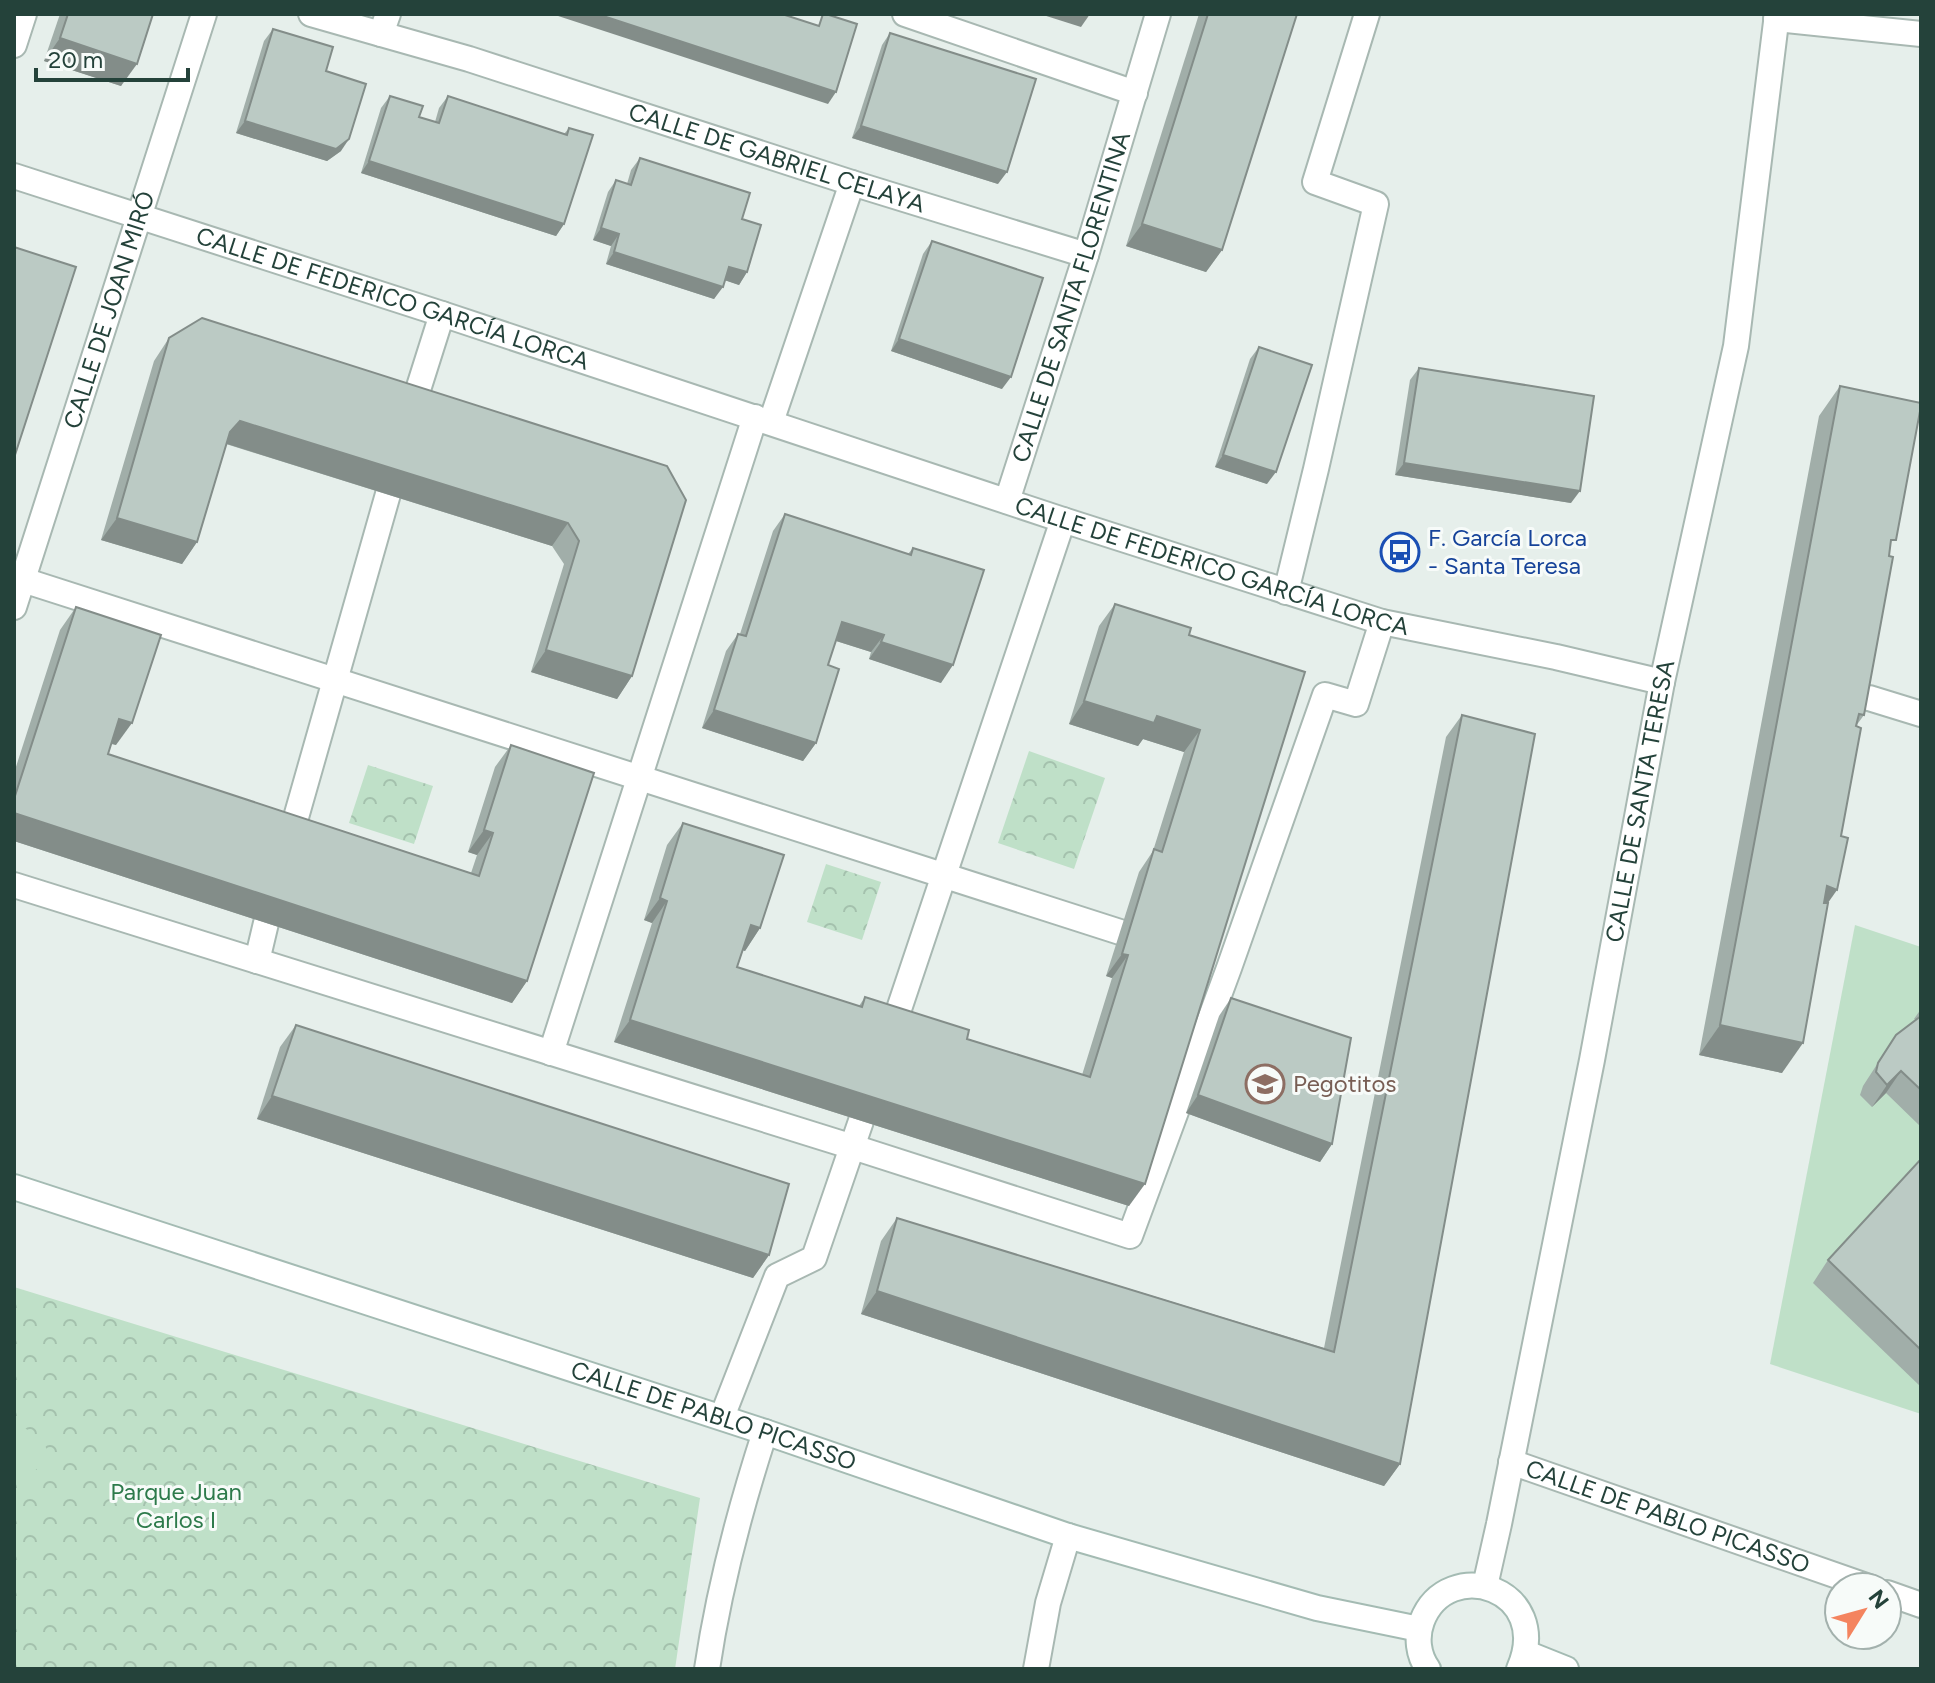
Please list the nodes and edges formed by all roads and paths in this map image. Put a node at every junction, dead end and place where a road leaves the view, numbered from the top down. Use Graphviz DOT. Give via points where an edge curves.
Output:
graph roads {
  1 [pos="24,14"];
  2 [pos="204,14"];
  3 [pos="311,14"];
  4 [pos="905,14"];
  5 [pos="1158,14"];
  6 [pos="1367,14"];
  7 [pos="1776,16"];
  8 [pos="385,24"];
  9 [pos="1921,34"];
  10 [pos="14,45"];
  11 [pos="1135,93"];
  12 [pos="14,176"];
  13 [pos="852,183"];
  14 [pos="139,216"];
  15 [pos="1086,255"];
  16 [pos="442,314"];
  17 [pos="411,412"];
  18 [pos="763,419"];
  19 [pos="388,494"];
  20 [pos="1007,501"];
  21 [pos="1063,520"];
  22 [pos="22,550"];
  23 [pos="23,580"];
  24 [pos="1286,592"];
  25 [pos="14,607"];
  26 [pos="1382,622"];
  27 [pos="334,681"];
  28 [pos="1662,682"];
  29 [pos="1869,698"];
  30 [pos="1921,714"];
  31 [pos="639,778"];
  32 [pos="289,842"];
  33 [pos="944,876"];
  34 [pos="14,885"];
  35 [pos="266,923"];
  36 [pos="1120,932"];
  37 [pos="257,961"];
  38 [pos="891,1033"];
  39 [pos="551,1053"];
  40 [pos="861,1121"];
  41 [pos="853,1147"];
  42 [pos="14,1187"];
  43 [pos="722,1417"];
  44 [pos="765,1432"];
  45 [pos="1511,1462"];
  46 [pos="1068,1536"];
  47 [pos="1823,1571"];
  48 [pos="1485,1586"];
  49 [pos="1419,1629"];
  50 [pos="1522,1661"];
  51 [pos="707,1669"];
  52 [pos="1036,1669"];
  53 [pos="1428,1669"];
  54 [pos="1566,1669"];
  1 -- 10 [label="street"];
  2 -- 14 [label="street, CALLE DE JOAN MIRÓ"];
  3 -- 8 [label="street"];
  4 -- 11 [label="street"];
  5 -- 11 [label="street, CALLE DE SANTA FLORENTINA"];
  6 -- 24 [label="street" via="1315,182 1376,204"];
  7 -- 9 [label="street"];
  7 -- 28 [label="street, CALLE DE SANTA TERESA" via="1736,346"];
  8 -- 13 [label="street, CALLE DE GABRIEL CELAYA" via="469,59"];
  11 -- 15 [label="street, CALLE DE SANTA FLORENTINA"];
  12 -- 14 [label="street, CALLE DE FEDERICO GARCÍA LORCA"];
  13 -- 15 [label="street, CALLE DE GABRIEL CELAYA"];
  13 -- 18 [label="street"];
  14 -- 16 [label="street, CALLE DE FEDERICO GARCÍA LORCA"];
  14 -- 22 [label="street, CALLE DE JOAN MIRÓ"];
  15 -- 20 [label="street, CALLE DE SANTA FLORENTINA"];
  16 -- 17 [label="street"];
  16 -- 18 [label="street, CALLE DE FEDERICO GARCÍA LORCA"];
  18 -- 20 [label="street, CALLE DE FEDERICO GARCÍA LORCA"];
  18 -- 31 [label="street"];
  19 -- 27 [label="street"];
  20 -- 21 [label="street, CALLE DE FEDERICO GARCÍA LORCA"];
  21 -- 24 [label="street, CALLE DE FEDERICO GARCÍA LORCA"];
  21 -- 33 [label="street"];
  22 -- 23 [label="street, CALLE DE JOAN MIRÓ"];
  23 -- 25 [label="street, CALLE DE JOAN MIRÓ"];
  23 -- 27 [label="street"];
  24 -- 26 [label="street, CALLE DE FEDERICO GARCÍA LORCA"];
  26 -- 28 [label="street, CALLE DE FEDERICO GARCÍA LORCA"];
  26 -- 41 [label="street" via="1356,704 1325,695 1217,965 1130,1236"];
  27 -- 31 [label="street"];
  27 -- 32 [label="street"];
  28 -- 45 [label="street, CALLE DE SANTA TERESA"];
  29 -- 30 [label="street"];
  31 -- 33 [label="street"];
  31 -- 39 [label="street"];
  33 -- 36 [label="street"];
  33 -- 38 [label="street"];
  34 -- 37 [label="street"];
  35 -- 37 [label="street"];
  37 -- 39 [label="street"];
  39 -- 41 [label="street"];
  40 -- 41 [label="street"];
  41 -- 43 [label="street" via="814,1258 777,1276"];
  42 -- 43 [label="street, CALLE DE PABLO PICASSO"];
  43 -- 44 [label="street, CALLE DE PABLO PICASSO"];
  44 -- 46 [label="street, CALLE DE PABLO PICASSO"];
  44 -- 51 [label="street" via="744,1497"];
  45 -- 47 [label="street, CALLE DE PABLO PICASSO"];
  45 -- 48 [label="street, CALLE DE SANTA TERESA"];
  46 -- 49 [label="street, CALLE DE PABLO PICASSO" via="1317,1608"];
  46 -- 52 [label="street"];
  48 -- 49 [label="street" via="1467,1585 1436,1599"];
  48 -- 50 [label="street" via="1514,1604 1523,1619 1528,1636"];
  49 -- 53 [label="street" via="1419,1648"];
  50 -- 54 [label="street"];
}
